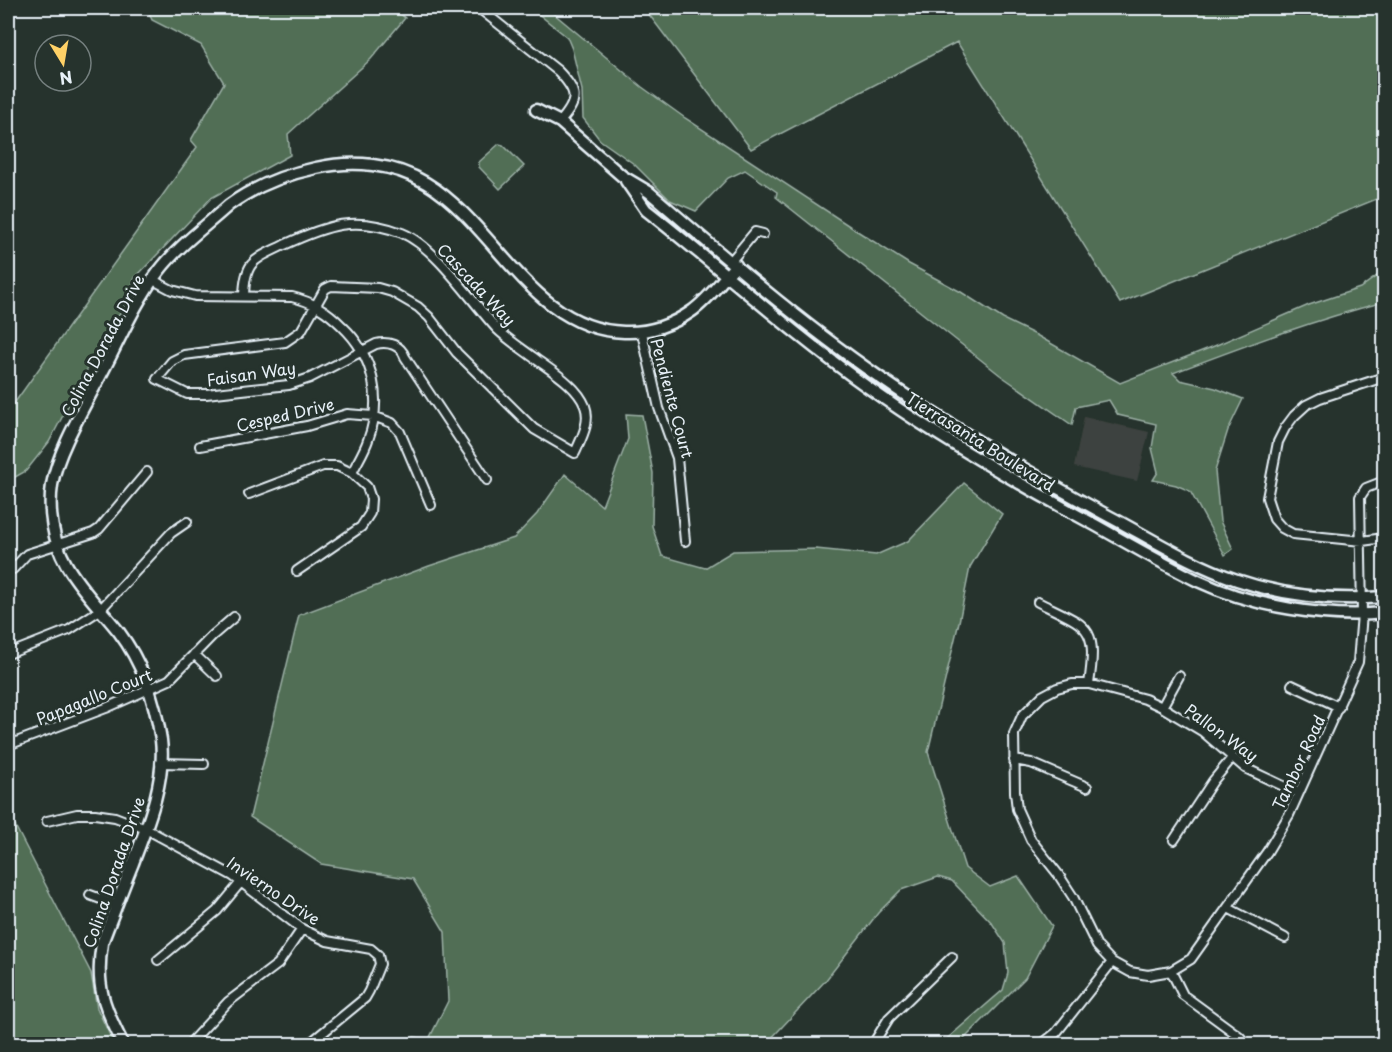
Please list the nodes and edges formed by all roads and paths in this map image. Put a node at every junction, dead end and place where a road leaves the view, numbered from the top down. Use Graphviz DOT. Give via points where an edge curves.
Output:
graph roads {
  1 [pos="479,8"];
  2 [pos="536,110"];
  3 [pos="560,122"];
  4 [pos="622,176"];
  5 [pos="763,234"];
  6 [pos="733,263"];
  7 [pos="727,274"];
  8 [pos="153,280"];
  9 [pos="244,296"];
  10 [pos="316,305"];
  11 [pos="642,333"];
  12 [pos="362,350"];
  13 [pos="1384,378"];
  14 [pos="373,416"];
  15 [pos="954,444"];
  16 [pos="200,446"];
  17 [pos="1008,459"];
  18 [pos="147,472"];
  19 [pos="352,473"];
  20 [pos="487,480"];
  21 [pos="1384,481"];
  22 [pos="249,494"];
  23 [pos="431,505"];
  24 [pos="188,522"];
  25 [pos="1384,538"];
  26 [pos="685,541"];
  27 [pos="1362,541"];
  28 [pos="57,545"];
  29 [pos="13,569"];
  30 [pos="297,572"];
  31 [pos="1384,597"];
  32 [pos="1362,599"];
  33 [pos="1038,602"];
  34 [pos="100,610"];
  35 [pos="1384,613"];
  36 [pos="1362,614"];
  37 [pos="234,617"];
  38 [pos="8,654"];
  39 [pos="194,654"];
  40 [pos="218,676"];
  41 [pos="1179,676"];
  42 [pos="1089,684"];
  43 [pos="1292,685"];
  44 [pos="151,689"];
  45 [pos="1162,707"];
  46 [pos="1339,708"];
  47 [pos="11,744"];
  48 [pos="1232,758"];
  49 [pos="1014,760"];
  50 [pos="160,763"];
  51 [pos="204,765"];
  52 [pos="1087,787"];
  53 [pos="1298,793"];
  54 [pos="47,821"];
  55 [pos="146,829"];
  56 [pos="1174,840"];
  57 [pos="241,882"];
  58 [pos="90,895"];
  59 [pos="117,905"];
  60 [pos="1228,908"];
  61 [pos="302,929"];
  62 [pos="1285,938"];
  63 [pos="952,957"];
  64 [pos="159,960"];
  65 [pos="1112,962"];
  66 [pos="1171,971"];
  67 [pos="191,1042"];
  68 [pos="312,1043"];
  69 [pos="123,1044"];
  70 [pos="873,1044"];
  71 [pos="1042,1044"];
  72 [pos="1246,1044"];
  1 -- 3 [label="street" via="570,83 575,97 572,108"];
  2 -- 3 [label="street, Tierrasanta Boulevard"];
  3 -- 4 [label="street, Tierrasanta Boulevard"];
  4 -- 6 [label="street, Tierrasanta Boulevard" via="649,192"];
  4 -- 7 [label="street, Tierrasanta Boulevard" via="646,210"];
  5 -- 6 [label="street" via="755,232"];
  6 -- 7 [label="street, Colina Dorada Drive"];
  6 -- 17 [label="street, Tierrasanta Boulevard" via="878,376"];
  7 -- 11 [label="street, Colina Dorada Drive" via="694,310"];
  7 -- 15 [label="street, Tierrasanta Boulevard" via="817,350"];
  8 -- 9 [label="street" via="195,296"];
  8 -- 11 [label="street, Colina Dorada Drive" via="172,256 229,205 269,181 293,172 352,163 405,173 426,183 455,205 552,306 580,323 612,332"];
  8 -- 28 [label="street, Colina Dorada Drive" via="55,468 50,511"];
  9 -- 10 [label="street" via="292,297"];
  9 -- 10 [label="street, Cascada Way" via="244,276 257,259 317,230 359,223 404,234 424,246 498,330 573,388 587,414 575,453 534,429 457,353 429,317 392,292 331,286"];
  10 -- 12 [label="street" via="354,337"];
  10 -- 12 [label="street, Faisan Way" via="301,331 285,342 184,355 172,361 157,379 187,394 289,385"];
  11 -- 26 [label="street, Pendiente Court" via="659,408 677,458"];
  12 -- 14 [label="street" via="372,374"];
  12 -- 20 [label="street, Faisan Way" via="383,342 404,353"];
  13 -- 27 [label="street" via="1320,398 1294,416 1278,442 1267,498 1274,519 1293,534"];
  14 -- 16 [label="street, Cesped Drive" via="347,414 307,426"];
  14 -- 19 [label="street" via="368,443"];
  14 -- 23 [label="street, Cesped Drive" via="392,423 400,432"];
  15 -- 17 [label="street" via="963,440 992,456"];
  15 -- 36 [label="street, Tierrasanta Boulevard" via="1199,582 1234,596 1301,611"];
  17 -- 32 [label="street, Tierrasanta Boulevard" via="1204,567 1238,581 1302,596"];
  18 -- 28 [label="street" via="99,529"];
  19 -- 22 [label="street" via="337,466 322,466"];
  19 -- 30 [label="street" via="367,487 369,513 361,527"];
  21 -- 27 [label="street, Tambor Road" via="1366,488 1360,497"];
  24 -- 34 [label="street" via="171,533"];
  25 -- 27 [label="street"];
  27 -- 32 [label="street, Tambor Road"];
  28 -- 29 [label="street" via="27,554"];
  28 -- 34 [label="street, Colina Dorada Drive" via="80,586"];
  31 -- 32 [label="street, Tierrasanta Boulevard"];
  32 -- 36 [label="street, Tambor Road"];
  33 -- 42 [label="street" via="1080,623 1088,632 1093,654"];
  34 -- 38 [label="street" via="69,630"];
  34 -- 44 [label="street, Colina Dorada Drive" via="136,657"];
  35 -- 36 [label="street, Tierrasanta Boulevard"];
  36 -- 46 [label="street, Tambor Road" via="1358,662"];
  37 -- 39 [label="street, Papagallo Court"];
  39 -- 40 [label="street"];
  39 -- 44 [label="street, Papagallo Court" via="169,680"];
  41 -- 45 [label="street"];
  42 -- 45 [label="street, Pallon Way"];
  42 -- 49 [label="street, Pallon Way" via="1057,688 1032,704 1014,734"];
  43 -- 46 [label="street"];
  44 -- 47 [label="street, Papagallo Court"];
  44 -- 50 [label="street, Colina Dorada Drive" via="161,743"];
  45 -- 48 [label="street, Pallon Way" via="1202,731"];
  46 -- 53 [label="street, Tambor Road"];
  48 -- 53 [label="street, Pallon Way"];
  48 -- 56 [label="street"];
  49 -- 52 [label="street" via="1031,763"];
  49 -- 65 [label="street, Pallon Way" via="1017,808 1031,840 1058,874 1097,946"];
  50 -- 51 [label="street"];
  50 -- 55 [label="street, Colina Dorada Drive"];
  53 -- 60 [label="street, Tambor Road" via="1267,852"];
  54 -- 55 [label="street, Invierno Drive" via="95,814"];
  55 -- 57 [label="street, Invierno Drive"];
  55 -- 59 [label="street, Colina Dorada Drive"];
  57 -- 61 [label="street, Invierno Drive"];
  57 -- 64 [label="street" via="217,911"];
  58 -- 59 [label="street"];
  59 -- 69 [label="street, Colina Dorada Drive" via="102,943 99,977 109,1017"];
  60 -- 62 [label="street"];
  60 -- 66 [label="street, Tambor Road" via="1191,959"];
  61 -- 67 [label="street" via="278,964 228,1002"];
  61 -- 68 [label="street, Invierno Drive" via="327,940 371,949 380,964 364,998"];
  63 -- 70 [label="street" via="889,1018"];
  65 -- 66 [label="street" via="1130,972 1148,975"];
  65 -- 71 [label="street" via="1056,1033"];
  66 -- 72 [label="street" via="1184,995"];
}
